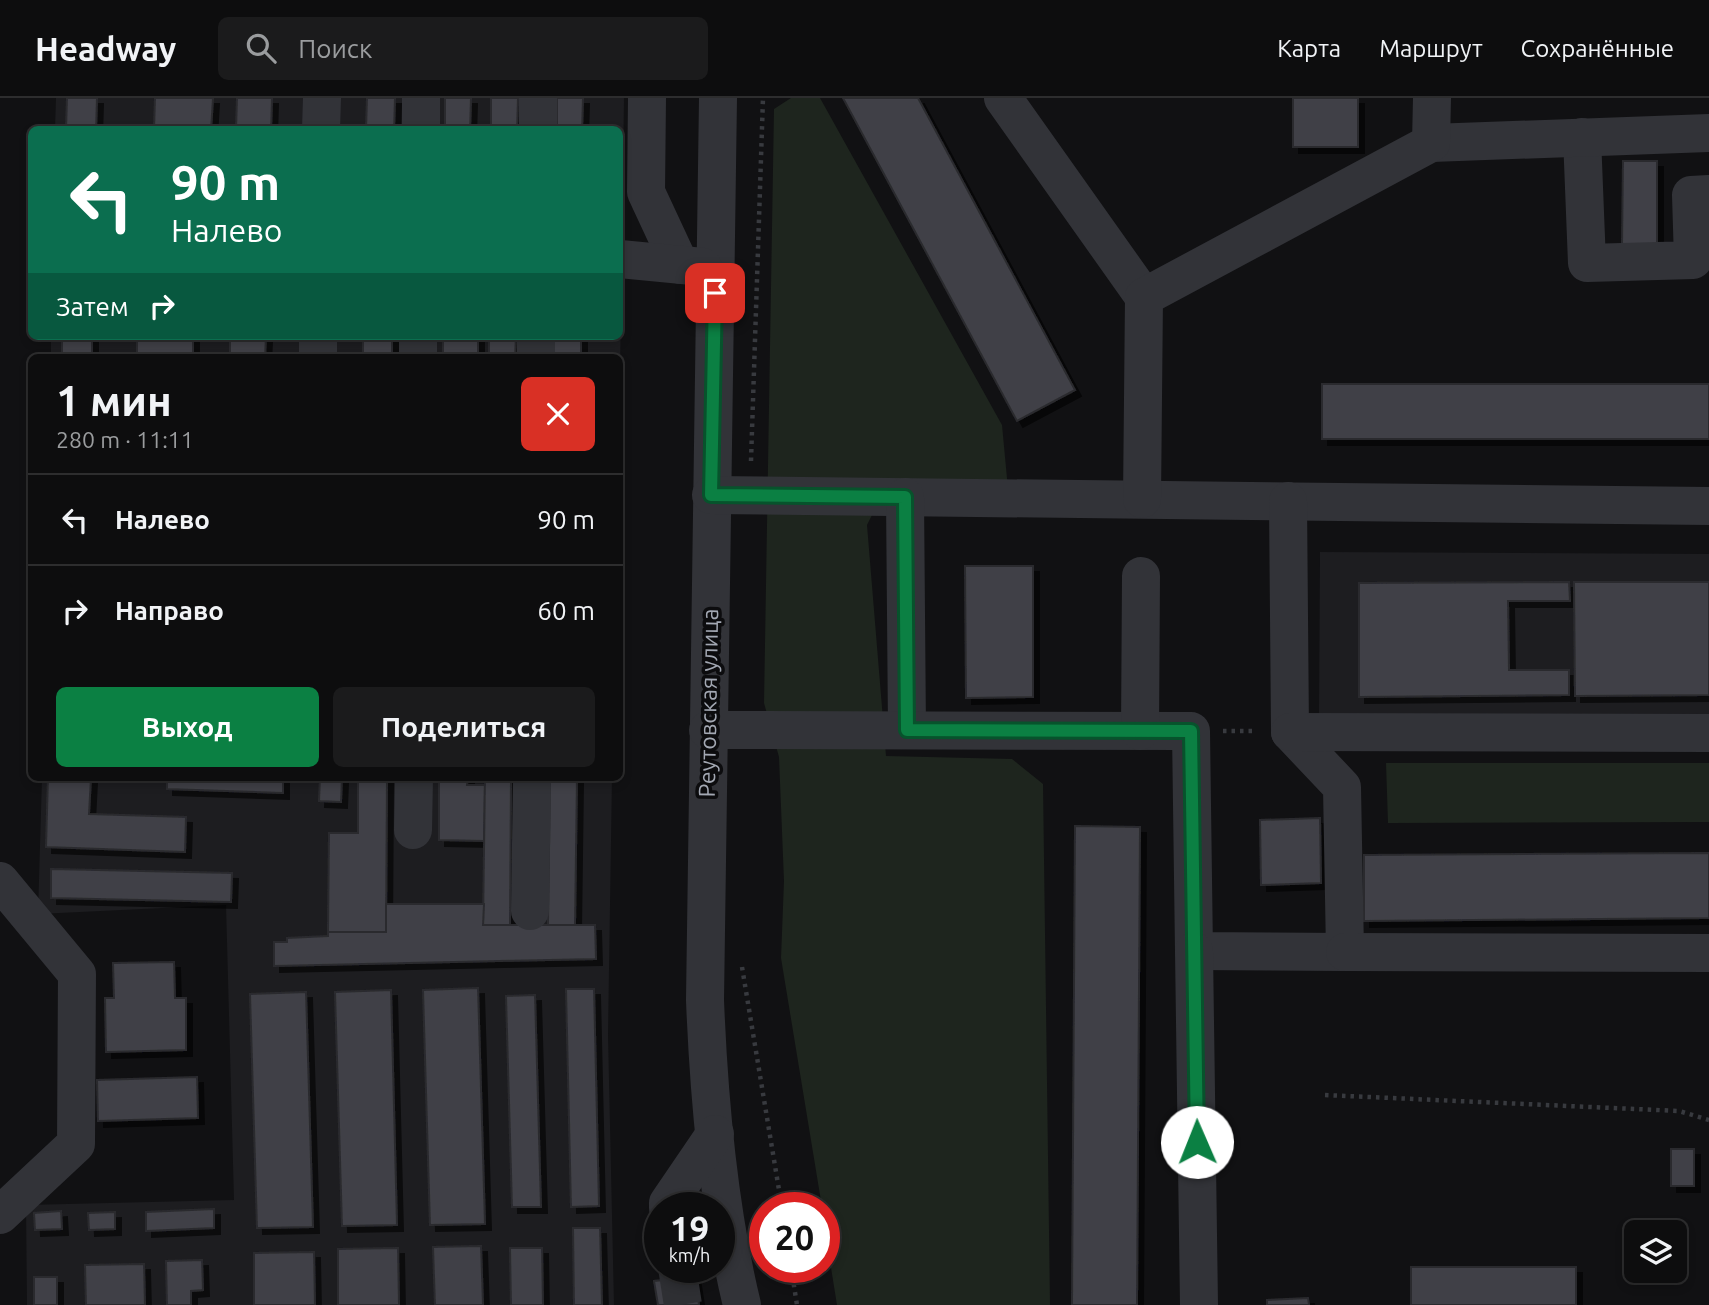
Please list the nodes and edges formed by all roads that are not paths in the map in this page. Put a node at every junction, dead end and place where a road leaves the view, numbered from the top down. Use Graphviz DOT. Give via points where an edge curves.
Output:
graph roads {
  1 [pos="322,98"];
  2 [pos="421,98"];
  3 [pos="538,98"];
  4 [pos="647,98"];
  5 [pos="718,98"];
  6 [pos="1003,98"];
  7 [pos="1432,98"];
  8 [pos="321,126"];
  9 [pos="421,126"];
  10 [pos="538,126"];
  11 [pos="1699,134"];
  12 [pos="1582,137"];
  13 [pos="1431,143"];
  14 [pos="1700,194"];
  15 [pos="623,259"];
  16 [pos="698,267"];
  17 [pos="1144,297"];
  18 [pos="711,495"];
  19 [pos="905,497"];
  20 [pos="1142,499"];
  21 [pos="1288,501"];
  22 [pos="1709,506"];
  23 [pos="1141,576"];
  24 [pos="708,730"];
  25 [pos="907,730"];
  26 [pos="1140,731"];
  27 [pos="1290,732"];
  28 [pos="1709,733"];
  29 [pos="414,781"];
  30 [pos="532,781"];
  31 [pos="413,830"];
  32 [pos="0,881"];
  33 [pos="530,911"];
  34 [pos="1194,951"];
  35 [pos="1345,952"];
  36 [pos="1709,953"];
  37 [pos="715,1133"];
  38 [pos="675,1192"];
  39 [pos="0,1215"];
  40 [pos="742,1305"];
  41 [pos="1199,1305"];
  1 -- 8 [label="street"];
  2 -- 9 [label="street"];
  3 -- 10 [label="street"];
  4 -- 16 [label="street" via="646,192"];
  5 -- 16 [label="street, Реутовская улица"];
  6 -- 17 [label="street"];
  7 -- 13 [label="street"];
  11 -- 12 [label="street"];
  11 -- 14 [label="street"];
  12 -- 13 [label="street"];
  12 -- 14 [label="street" via="1587,263 1693,260"];
  13 -- 17 [label="street"];
  15 -- 16 [label="street"];
  16 -- 18 [label="street, Реутовская улица"];
  17 -- 20 [label="street"];
  18 -- 19 [label="street"];
  18 -- 24 [label="street, Реутовская улица"];
  19 -- 20 [label="street"];
  19 -- 25 [label="street"];
  20 -- 21 [label="street"];
  21 -- 22 [label="street"];
  21 -- 27 [label="street"];
  23 -- 26 [label="street"];
  24 -- 25 [label="street"];
  24 -- 37 [label="street, Реутовская улица" via="705,1000"];
  25 -- 26 [label="street"];
  26 -- 34 [label="street" via="1191,731"];
  27 -- 28 [label="street"];
  27 -- 35 [label="street" via="1342,787"];
  29 -- 31 [label="street"];
  30 -- 33 [label="street"];
  32 -- 39 [label="street" via="77,974 77,987 76,1144"];
  34 -- 35 [label="street"];
  34 -- 41 [label="street"];
  35 -- 36 [label="street"];
  37 -- 38 [label="street"];
  37 -- 40 [label="street, Реутовская улица"];
}
